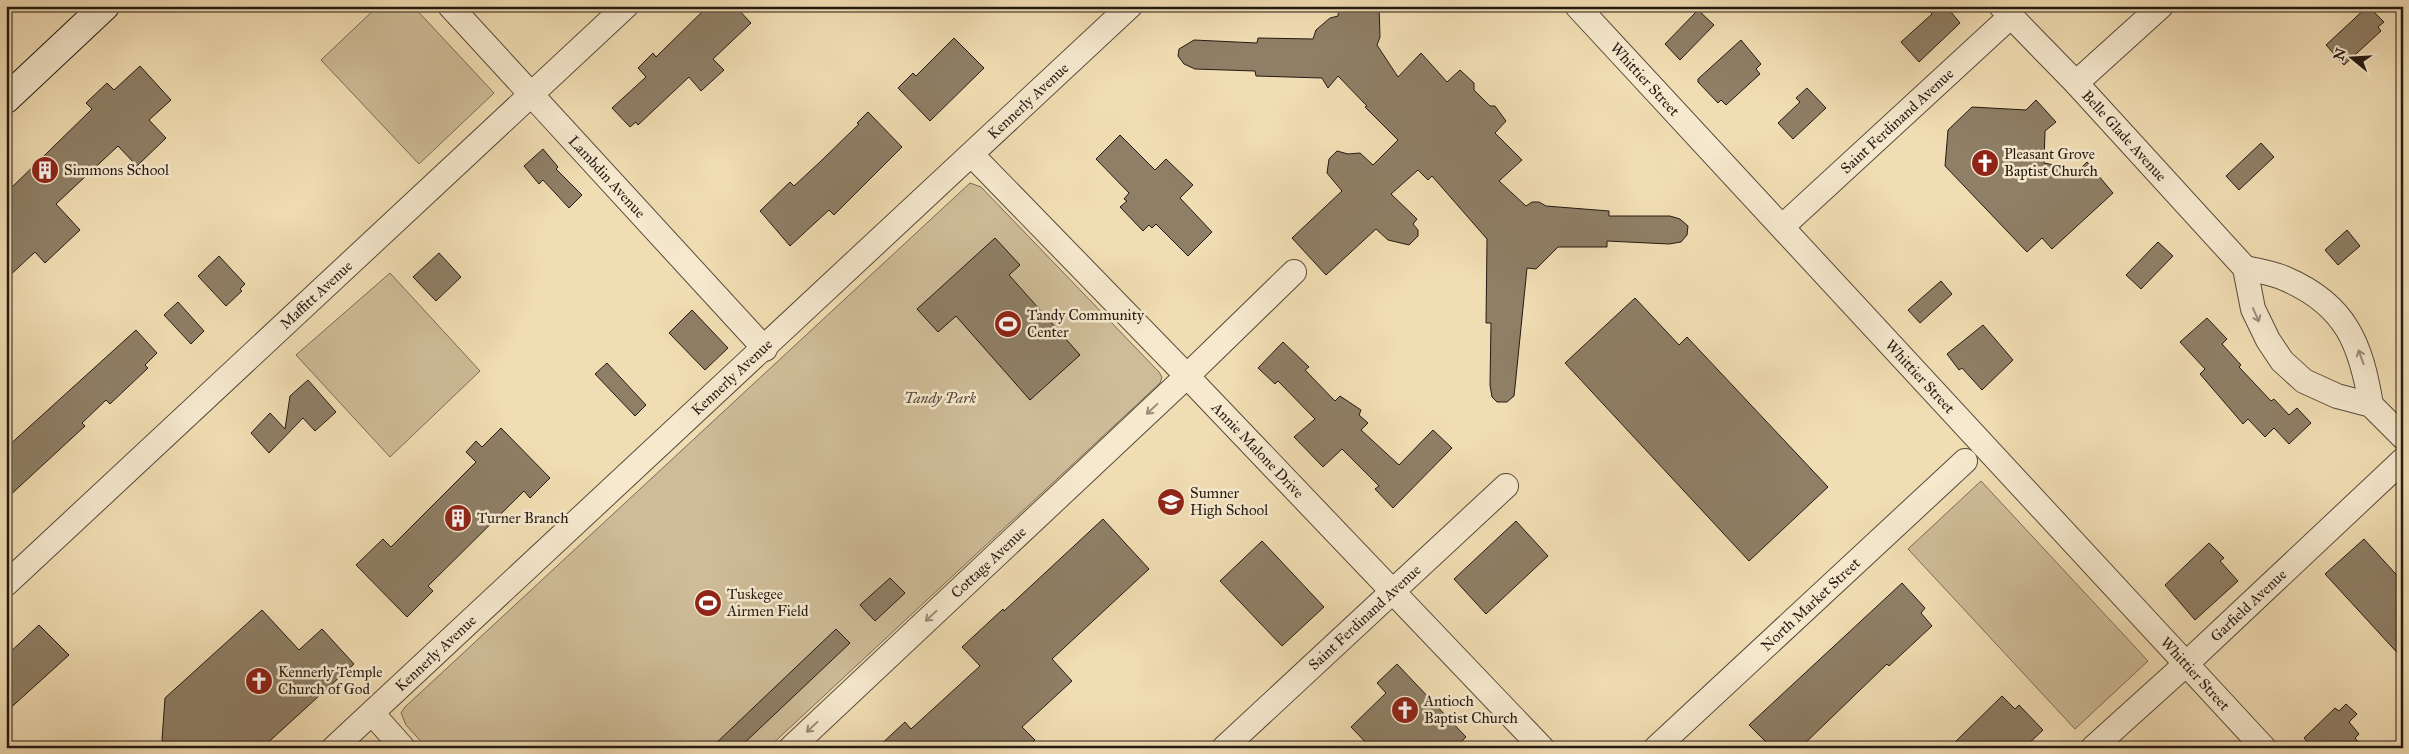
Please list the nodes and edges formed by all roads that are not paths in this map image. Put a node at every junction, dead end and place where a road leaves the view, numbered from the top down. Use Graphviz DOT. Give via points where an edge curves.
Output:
graph roads {
  1 [pos="105,6"];
  2 [pos="450,6"];
  3 [pos="626,6"];
  4 [pos="1130,6"];
  5 [pos="1577,6"];
  6 [pos="2161,6"];
  7 [pos="2006,11"];
  8 [pos="2076,83"];
  9 [pos="531,95"];
  10 [pos="6,99"];
  11 [pos="972,155"];
  12 [pos="1782,226"];
  13 [pos="2245,268"];
  14 [pos="1294,272"];
  15 [pos="765,348"];
  16 [pos="1187,376"];
  17 [pos="2371,405"];
  18 [pos="2403,437"];
  19 [pos="2403,460"];
  20 [pos="1965,461"];
  21 [pos="1506,486"];
  22 [pos="6,584"];
  23 [pos="1392,591"];
  24 [pos="2186,664"];
  25 [pos="372,713"];
  26 [pos="334,748"];
  27 [pos="403,748"];
  28 [pos="791,748"];
  29 [pos="1224,748"];
  30 [pos="1542,748"];
  31 [pos="1656,748"];
  32 [pos="2093,748"];
  33 [pos="2264,748"];
  1 -- 10 [label="street"];
  2 -- 9 [label="street, Lambdin Avenue"];
  3 -- 9 [label="street, Maffitt Avenue"];
  4 -- 11 [label="street, Kennerly Avenue"];
  5 -- 12 [label="street, Whittier Street"];
  6 -- 8 [label="street"];
  7 -- 8 [label="street, Belle Glade Avenue"];
  7 -- 12 [label="street, Saint Ferdinand Avenue"];
  8 -- 13 [label="street, Belle Glade Avenue"];
  9 -- 15 [label="street, Lambdin Avenue"];
  9 -- 22 [label="street, Maffitt Avenue"];
  11 -- 15 [label="street, Kennerly Avenue"];
  11 -- 16 [label="street, Annie Malone Drive"];
  12 -- 24 [label="street, Whittier Street"];
  13 -- 17 [label="street, one-way" via="2253,309 2282,361 2304,381 2336,396"];
  17 -- 13 [label="street, one-way" via="2365,369 2353,335 2335,312 2286,278"];
  14 -- 16 [label="street, Cottage Avenue"];
  15 -- 25 [label="street, Kennerly Avenue"];
  16 -- 23 [label="street, Annie Malone Drive"];
  16 -- 28 [label="street, Cottage Avenue, one-way"];
  17 -- 18 [label="street"];
  19 -- 24 [label="street, Garfield Avenue"];
  20 -- 31 [label="street, North Market Street"];
  21 -- 23 [label="street, Saint Ferdinand Avenue"];
  23 -- 29 [label="street, Saint Ferdinand Avenue"];
  23 -- 30 [label="street, Annie Malone Drive"];
  24 -- 32 [label="street, Garfield Avenue"];
  24 -- 33 [label="street, Whittier Street"];
  25 -- 26 [label="street, Kennerly Avenue"];
  25 -- 27 [label="street"];
}
